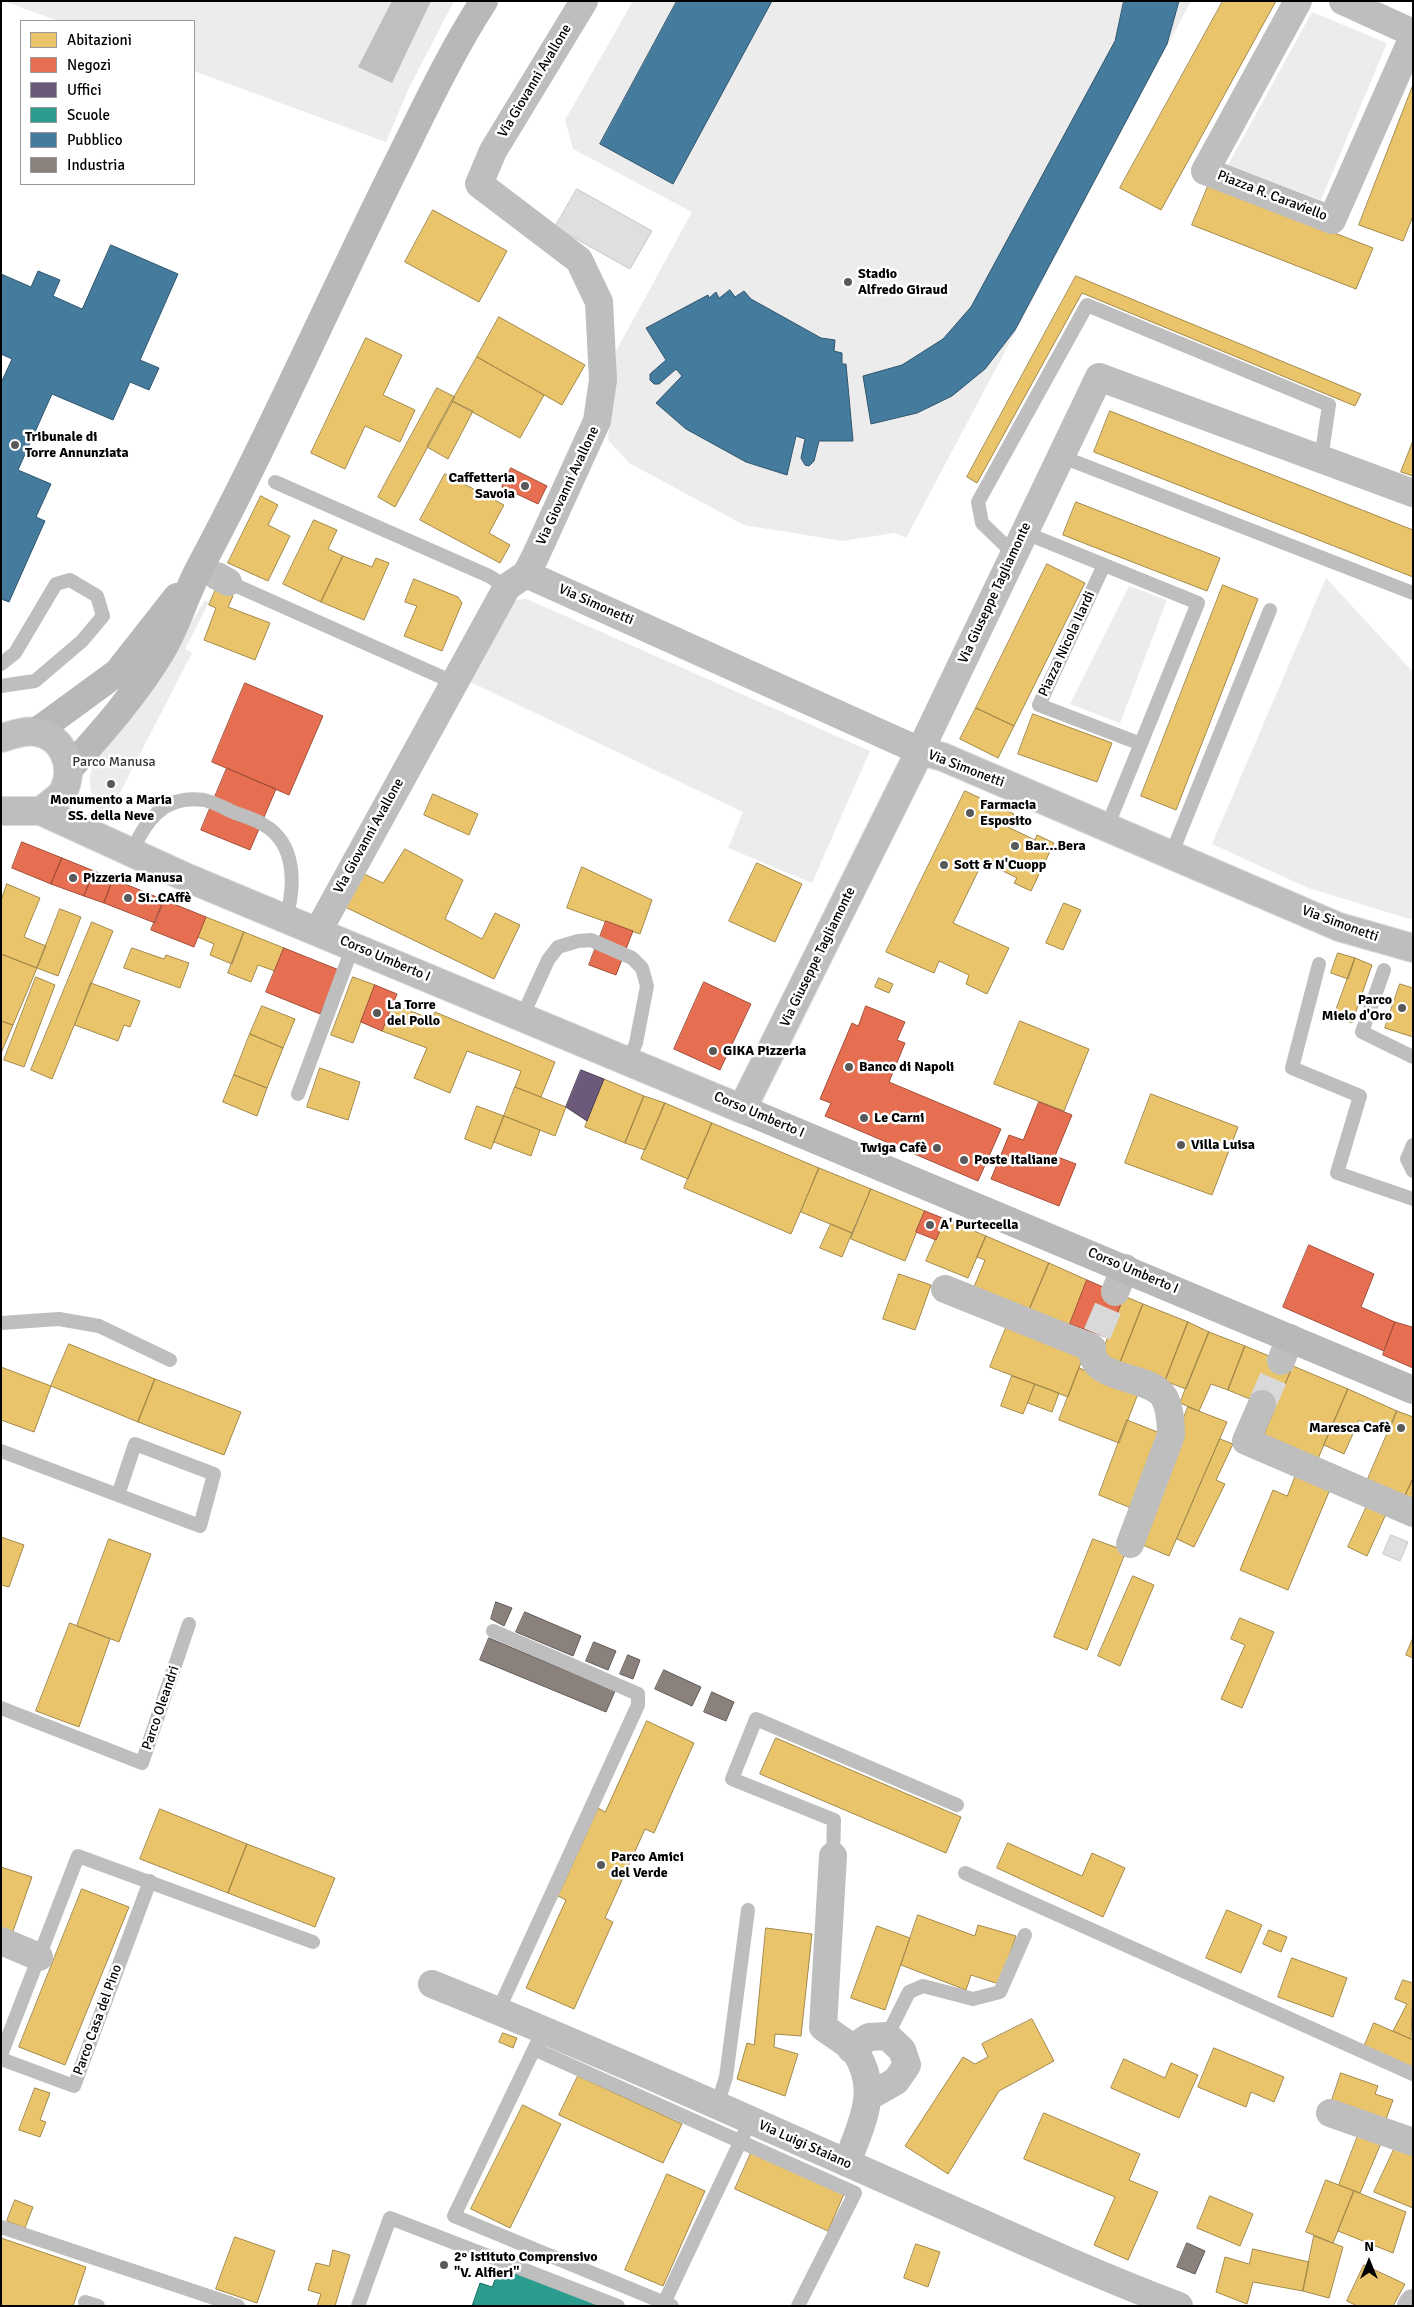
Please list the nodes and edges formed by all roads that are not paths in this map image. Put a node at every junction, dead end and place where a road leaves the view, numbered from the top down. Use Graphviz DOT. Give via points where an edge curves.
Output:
graph roads {
  1 [pos="484,1"];
  2 [pos="584,1"];
  3 [pos="1298,1"];
  4 [pos="1343,1"];
  5 [pos="1413,35"];
  6 [pos="1060,456"];
  7 [pos="1321,459"];
  8 [pos="275,482"];
  9 [pos="1413,493"];
  10 [pos="1018,542"];
  11 [pos="1104,565"];
  12 [pos="214,577"];
  13 [pos="516,581"];
  14 [pos="1413,593"];
  15 [pos="1270,610"];
  16 [pos="1,664"];
  17 [pos="454,683"];
  18 [pos="1,686"];
  19 [pos="36,732"];
  20 [pos="1,738"];
  21 [pos="1141,744"];
  22 [pos="920,751"];
  23 [pos="66,780"];
  24 [pos="41,811"];
  25 [pos="3,812"];
  26 [pos="1107,827"];
  27 [pos="106,839"];
  28 [pos="132,854"];
  29 [pos="1171,855"];
  30 [pos="286,918"];
  31 [pos="318,931"];
  32 [pos="353,946"];
  33 [pos="1413,948"];
  34 [pos="1319,964"];
  35 [pos="1384,970"];
  36 [pos="522,1016"];
  37 [pos="1413,1057"];
  38 [pos="628,1060"];
  39 [pos="298,1094"];
  40 [pos="742,1108"];
  41 [pos="1413,1144"];
  42 [pos="1413,1170"];
  43 [pos="1413,1199"];
  44 [pos="945,1289"];
  45 [pos="1,1323"];
  46 [pos="170,1360"];
  47 [pos="1413,1390"];
  48 [pos="1262,1404"];
  49 [pos="1,1450"];
  50 [pos="118,1495"];
  51 [pos="1413,1513"];
  52 [pos="1130,1544"];
  53 [pos="190,1624"];
  54 [pos="493,1631"];
  55 [pos="1,1708"];
  56 [pos="957,1805"];
  57 [pos="833,1856"];
  58 [pos="965,1873"];
  59 [pos="150,1881"];
  60 [pos="748,1910"];
  61 [pos="1025,1935"];
  62 [pos="1,1941"];
  63 [pos="313,1942"];
  64 [pos="39,1956"];
  65 [pos="432,1984"];
  66 [pos="498,2011"];
  67 [pos="887,2036"];
  68 [pos="539,2039"];
  69 [pos="852,2049"];
  70 [pos="1,2055"];
  71 [pos="1,2059"];
  72 [pos="1413,2074"];
  73 [pos="868,2097"];
  74 [pos="717,2106"];
  75 [pos="1330,2113"];
  76 [pos="745,2130"];
  77 [pos="1413,2142"];
  78 [pos="846,2163"];
  79 [pos="1,2227"];
  80 [pos="668,2304"];
  81 [pos="238,2306"];
  82 [pos="358,2306"];
  83 [pos="618,2306"];
  84 [pos="798,2306"];
  85 [pos="1178,2306"];
  1 -- 12 [label="main road" via="455,48"];
  2 -- 13 [label="street, Via Giovanni Avallone" via="493,151 479,184 579,260 599,302 603,380 598,421 582,458"];
  3 -- 5 [label="street, Piazza R. Caraviello" via="1205,171 1332,220"];
  4 -- 5 [label="street"];
  6 -- 7 [label="street, Via Giuseppe Tagliamonte" via="1099,377"];
  6 -- 10 [label="street, Via Giuseppe Tagliamonte"];
  6 -- 14 [label="lane"];
  7 -- 9 [label="street, Via Giuseppe Tagliamonte"];
  7 -- 10 [label="lane" via="1329,405 1087,305 978,502 982,523"];
  8 -- 13 [label="lane" via="490,576"];
  10 -- 11 [label="lane"];
  10 -- 22 [label="street, Via Giuseppe Tagliamonte"];
  11 -- 21 [label="lane" via="1198,603"];
  11 -- 21 [label="lane, Piazza Nicola Ilardi" via="1039,705"];
  12 -- 17 [label="lane"];
  12 -- 19 [label="main road" via="118,672"];
  12 -- 23 [label="main road" via="178,622 162,650"];
  13 -- 17 [label="street, Via Giovanni Avallone"];
  13 -- 22 [label="street, Via Simonetti" via="765,679"];
  15 -- 29 [label="lane"];
  16 -- 18 [label="lane" via="15,654 56,584 70,580 97,596 103,616 82,641 35,681"];
  17 -- 31 [label="street, Via Giovanni Avallone"];
  19 -- 20 [label="street" via="21,732"];
  19 -- 23 [label="street, Corso Umberto I" via="49,737 64,751"];
  21 -- 26 [label="lane"];
  22 -- 26 [label="street, Via Simonetti" via="944,757"];
  22 -- 40 [label="street, Via Giuseppe Tagliamonte"];
  23 -- 24 [label="street"];
  23 -- 27 [label="street, Corso Umberto I"];
  24 -- 25 [label="street, Corso Umberto I"];
  24 -- 27 [label="street, Corso Umberto I"];
  26 -- 29 [label="street, Via Simonetti"];
  27 -- 28 [label="street, Corso Umberto I"];
  28 -- 30 [label="street, Corso Umberto I"];
  28 -- 30 [label="lane" via="140,832 153,815 171,804 205,800 265,825 281,839 290,861 292,884"];
  29 -- 33 [label="street, Via Simonetti" via="1339,927"];
  30 -- 31 [label="street, Corso Umberto I"];
  31 -- 32 [label="street, Corso Umberto I"];
  32 -- 36 [label="street, Corso Umberto I"];
  32 -- 39 [label="lane"];
  34 -- 43 [label="lane" via="1292,1068 1360,1096 1337,1173"];
  35 -- 37 [label="lane" via="1362,1032"];
  36 -- 38 [label="street, Corso Umberto I"];
  36 -- 38 [label="lane" via="548,960 558,947 591,940 632,958 642,968 648,986 636,1043"];
  38 -- 40 [label="street, Corso Umberto I"];
  40 -- 47 [label="main road, Corso Umberto I" via="1120,1280 1286,1350"];
  41 -- 42 [label="lane" via="1407,1159"];
  44 -- 52 [label="street" via="1095,1341 1094,1360 1100,1368 1155,1389 1164,1397 1171,1435"];
  45 -- 46 [label="lane" via="59,1319 99,1326"];
  48 -- 51 [label="street" via="1246,1440"];
  49 -- 50 [label="lane"];
  50 -- 50 [label="lane" via="200,1526 214,1474 135,1444"];
  53 -- 55 [label="lane, Parco Oleandri" via="142,1763"];
  54 -- 66 [label="lane" via="638,1694 638,1705"];
  56 -- 57 [label="lane" via="756,1719 732,1779 834,1820"];
  57 -- 69 [label="street" via="823,2027"];
  58 -- 72 [label="lane"];
  59 -- 63 [label="lane"];
  59 -- 64 [label="lane" via="78,1856"];
  59 -- 71 [label="lane, Parco Casa del Pino" via="74,2086"];
  60 -- 74 [label="lane" via="726,2077"];
  61 -- 67 [label="lane" via="1000,1992 973,1999 923,1986 909,1992"];
  62 -- 64 [label="street"];
  64 -- 70 [label="lane"];
  65 -- 66 [label="street, Via Luigi Staiano"];
  66 -- 68 [label="street, Via Luigi Staiano"];
  67 -- 69 [label="street" via="869,2037"];
  67 -- 73 [label="street" via="902,2050 907,2066 896,2081"];
  68 -- 74 [label="street, Via Luigi Staiano"];
  68 -- 76 [label="lane"];
  68 -- 80 [label="lane" via="454,2216"];
  69 -- 73 [label="street" via="869,2083"];
  73 -- 78 [label="street" via="868,2105"];
  74 -- 76 [label="street, Via Luigi Staiano"];
  75 -- 77 [label="street"];
  76 -- 78 [label="street, Via Luigi Staiano"];
  76 -- 80 [label="lane"];
  76 -- 84 [label="lane" via="856,2192"];
  78 -- 85 [label="street, Via Luigi Staiano"];
  79 -- 81 [label="lane"];
  82 -- 83 [label="lane" via="390,2218"];
}
